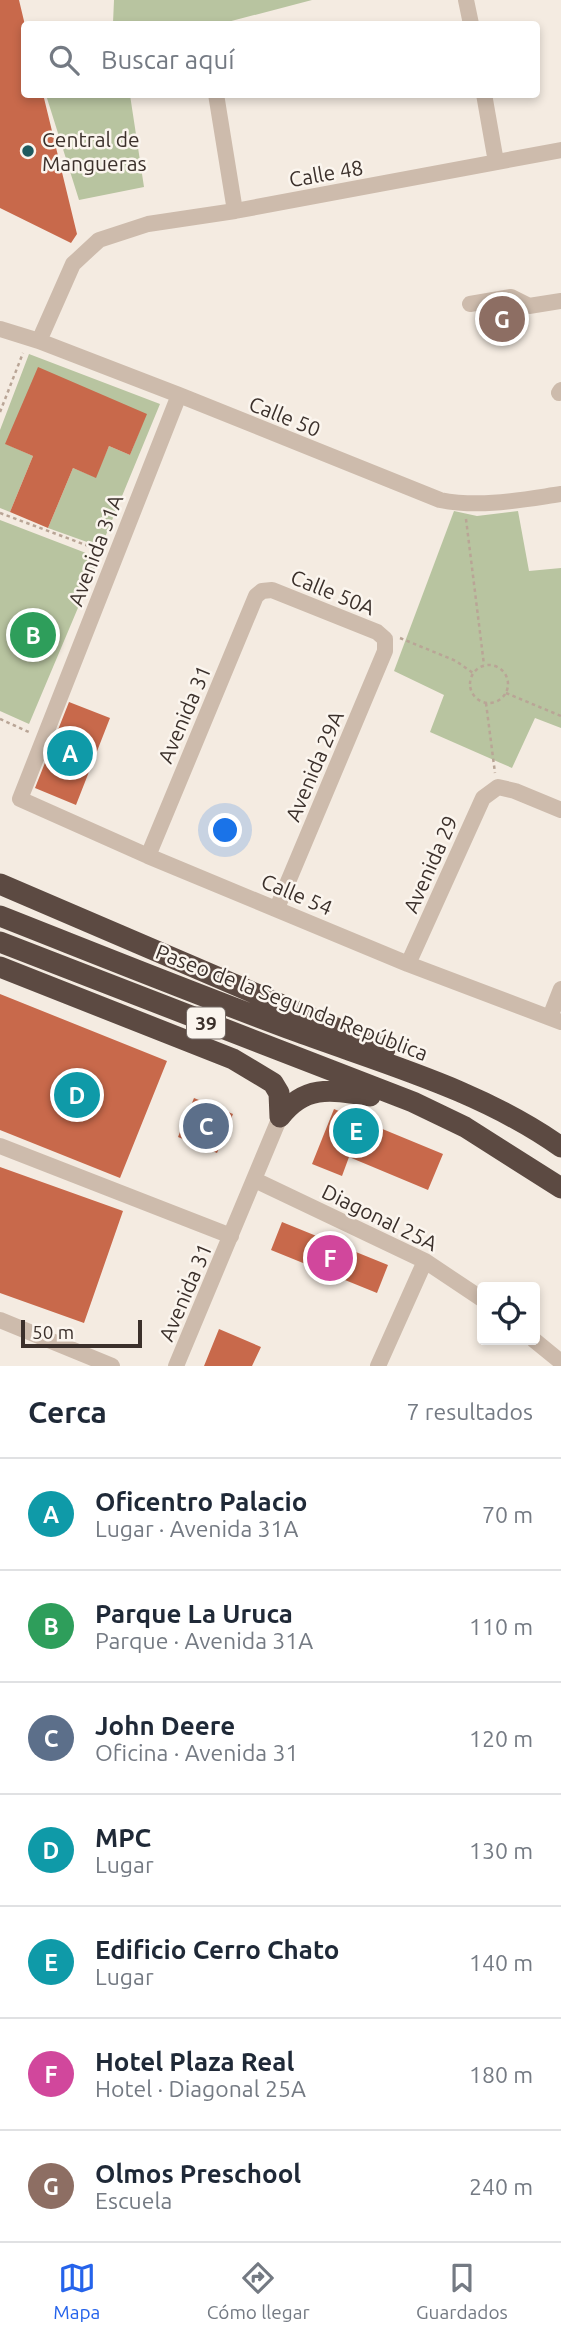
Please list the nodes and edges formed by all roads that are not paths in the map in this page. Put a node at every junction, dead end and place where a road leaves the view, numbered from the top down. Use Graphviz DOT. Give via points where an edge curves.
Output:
graph roads {
  1 [pos="466,0"];
  2 [pos="470,21"];
  3 [pos="217,98"];
  4 [pos="485,98"];
  5 [pos="561,150"];
  6 [pos="496,162"];
  7 [pos="235,211"];
  8 [pos="561,301"];
  9 [pos="470,304"];
  10 [pos="0,329"];
  11 [pos="34,340"];
  12 [pos="178,395"];
  13 [pos="561,494"];
  14 [pos="262,591"];
  15 [pos="385,639"];
  16 [pos="20,799"];
  17 [pos="561,810"];
  18 [pos="148,856"];
  19 [pos="0,884"];
  20 [pos="277,908"];
  21 [pos="0,916"];
  22 [pos="0,942"];
  23 [pos="408,964"];
  24 [pos="0,967"];
  25 [pos="561,989"];
  26 [pos="556,1020"];
  27 [pos="233,1059"];
  28 [pos="360,1083"];
  29 [pos="476,1098"];
  30 [pos="413,1102"];
  31 [pos="280,1117"];
  32 [pos="0,1146"];
  33 [pos="561,1147"];
  34 [pos="255,1180"];
  35 [pos="561,1188"];
  36 [pos="231,1237"];
  37 [pos="425,1261"];
  38 [pos="477,1296"];
  39 [pos="0,1320"];
  40 [pos="540,1345"];
  41 [pos="561,1362"];
  42 [pos="112,1366"];
  43 [pos="176,1366"];
  44 [pos="378,1366"];
  1 -- 2 [label="street"];
  3 -- 7 [label="street"];
  4 -- 6 [label="street"];
  5 -- 6 [label="street, Calle 48"];
  6 -- 7 [label="street, Calle 48"];
  7 -- 11 [label="street, Calle 48" via="148,224 99,240 73,264"];
  8 -- 9 [label="street" via="530,306 511,297"];
  10 -- 11 [label="street, Calle 50"];
  11 -- 12 [label="street, Calle 50"];
  12 -- 13 [label="street, Calle 50" via="440,500 486,505"];
  12 -- 16 [label="street, Avenida 31A"];
  14 -- 15 [label="street, Calle 50A" via="272,590"];
  14 -- 18 [label="street, Avenida 31" via="256,596"];
  15 -- 20 [label="street, Avenida 29A" via="385,651"];
  16 -- 18 [label="street, Calle 54"];
  17 -- 23 [label="street, Avenida 29" via="498,787 483,798"];
  18 -- 20 [label="street, Calle 54"];
  19 -- 29 [label="highway" via="376,1044"];
  20 -- 23 [label="street, Calle 54"];
  21 -- 29 [label="highway, Paseo de la Segunda República / 39"];
  22 -- 28 [label="highway, 39"];
  23 -- 26 [label="street, Calle 54"];
  24 -- 27 [label="highway"];
  25 -- 26 [label="street"];
  27 -- 28 [label="highway"];
  27 -- 31 [label="highway" via="273,1083 279,1093"];
  28 -- 30 [label="highway, 39"];
  29 -- 33 [label="highway, Paseo de la Segunda República / 39"];
  30 -- 31 [label="highway" via="316,1092 292,1101"];
  30 -- 35 [label="highway, 39" via="465,1127"];
  31 -- 34 [label="street, Avenida 31"];
  32 -- 36 [label="street"];
  34 -- 36 [label="street, Avenida 31"];
  34 -- 37 [label="street, Diagonal 25A"];
  36 -- 43 [label="street, Avenida 31"];
  37 -- 38 [label="street, Diagonal 25A"];
  37 -- 44 [label="street"];
  39 -- 42 [label="street"];
  40 -- 41 [label="street"];
}
